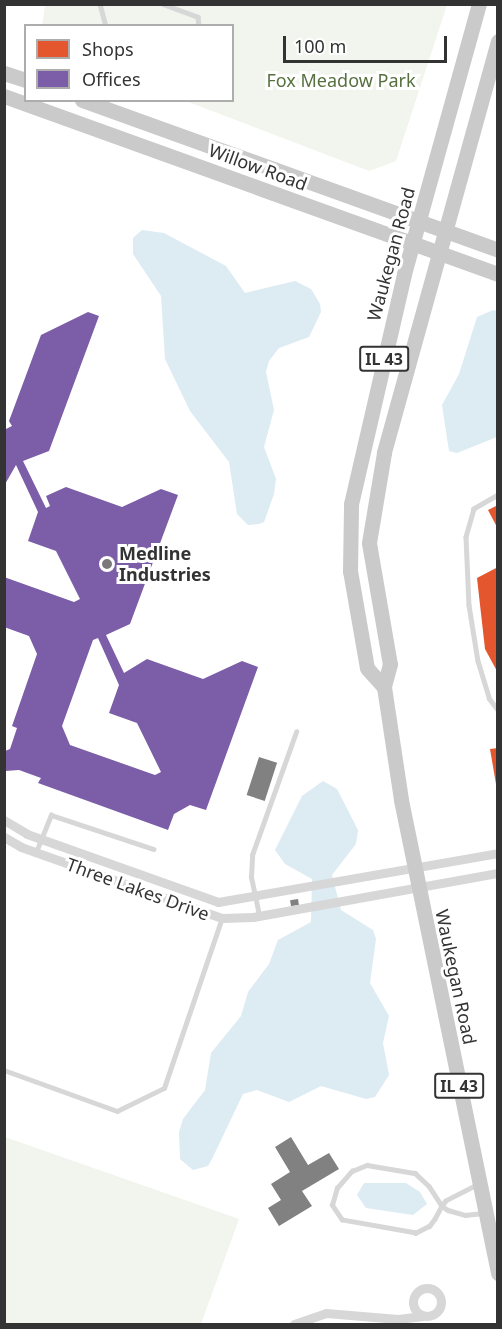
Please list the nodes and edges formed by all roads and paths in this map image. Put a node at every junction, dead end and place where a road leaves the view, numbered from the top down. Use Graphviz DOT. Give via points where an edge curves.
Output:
graph roads {
  1 [pos="100,4"];
  2 [pos="163,4"];
  3 [pos="479,4"];
  4 [pos="105,24"];
  5 [pos="199,24"];
  6 [pos="498,41"];
  7 [pos="4,73"];
  8 [pos="24,79"];
  9 [pos="4,96"];
  10 [pos="88,102"];
  11 [pos="419,222"];
  12 [pos="445,231"];
  13 [pos="413,244"];
  14 [pos="498,250"];
  15 [pos="439,253"];
  16 [pos="498,274"];
  17 [pos="498,495"];
  18 [pos="384,687"];
  19 [pos="498,710"];
  20 [pos="296,732"];
  21 [pos="4,820"];
  22 [pos="4,837"];
  23 [pos="41,839"];
  24 [pos="154,849"];
  25 [pos="36,852"];
  26 [pos="498,853"];
  27 [pos="413,867"];
  28 [pos="498,873"];
  29 [pos="417,888"];
  30 [pos="256,897"];
  31 [pos="259,916"];
  32 [pos="222,918"];
  33 [pos="4,1070"];
  34 [pos="479,1184"];
  35 [pos="442,1206"];
  36 [pos="485,1213"];
  37 [pos="494,1242"];
  38 [pos="498,1273"];
  39 [pos="423,1316"];
  40 [pos="294,1324"];
  1 -- 4 [label="lane"];
  2 -- 5 [label="lane" via="198,17"];
  3 -- 11 [label="main road, Waukegan Road / IL 43"];
  6 -- 12 [label="main road, Waukegan Road / IL 43"];
  7 -- 8 [label="main road"];
  9 -- 13 [label="main road, Willow Road"];
  10 -- 11 [label="main road, Willow Road"];
  11 -- 12 [label="main road, Willow Road"];
  11 -- 13 [label="main road, Waukegan Road / IL 43"];
  12 -- 14 [label="main road, Willow Road"];
  12 -- 15 [label="main road, Waukegan Road / IL 43"];
  13 -- 15 [label="main road, Willow Road"];
  13 -- 18 [label="main road, Waukegan Road / IL 43" via="351,504 350,571 367,668"];
  15 -- 16 [label="main road, Willow Road"];
  15 -- 18 [label="main road, Waukegan Road / IL 43" via="384,453 369,543 390,664"];
  17 -- 19 [label="lane" via="474,508 466,546 469,605 478,661 489,698"];
  18 -- 27 [label="main road, Waukegan Road / IL 43"];
  20 -- 30 [label="lane" via="252,855 251,877"];
  21 -- 23 [label="street, Three Lakes Drive"];
  22 -- 25 [label="street, Three Lakes Drive"];
  23 -- 24 [label="lane" via="51,815 58,815"];
  23 -- 25 [label="lane"];
  23 -- 30 [label="street, Three Lakes Drive" via="218,902"];
  25 -- 32 [label="street, Three Lakes Drive"];
  26 -- 27 [label="street, Three Lakes Drive"];
  27 -- 29 [label="main road, Waukegan Road / IL 43"];
  27 -- 30 [label="street, Three Lakes Drive"];
  28 -- 29 [label="street, Three Lakes Drive"];
  29 -- 31 [label="street, Three Lakes Drive"];
  29 -- 34 [label="main road, Waukegan Road / IL 43"];
  30 -- 31 [label="lane"];
  31 -- 32 [label="street, Three Lakes Drive"];
  32 -- 33 [label="lane" via="164,1088 117,1111"];
  34 -- 35 [label="lane" via="462,1190"];
  34 -- 36 [label="main road, Waukegan Road / IL 43"];
  35 -- 35 [label="lane" via="430,1226 416,1233 342,1220 335,1214 332,1197 352,1171 367,1164 415,1173"];
  35 -- 36 [label="lane" via="465,1215"];
  36 -- 37 [label="main road, Waukegan Road / IL 43"];
  37 -- 38 [label="main road, Waukegan Road / IL 43"];
  39 -- 40 [label="street" via="398,1319 326,1313"];
}
